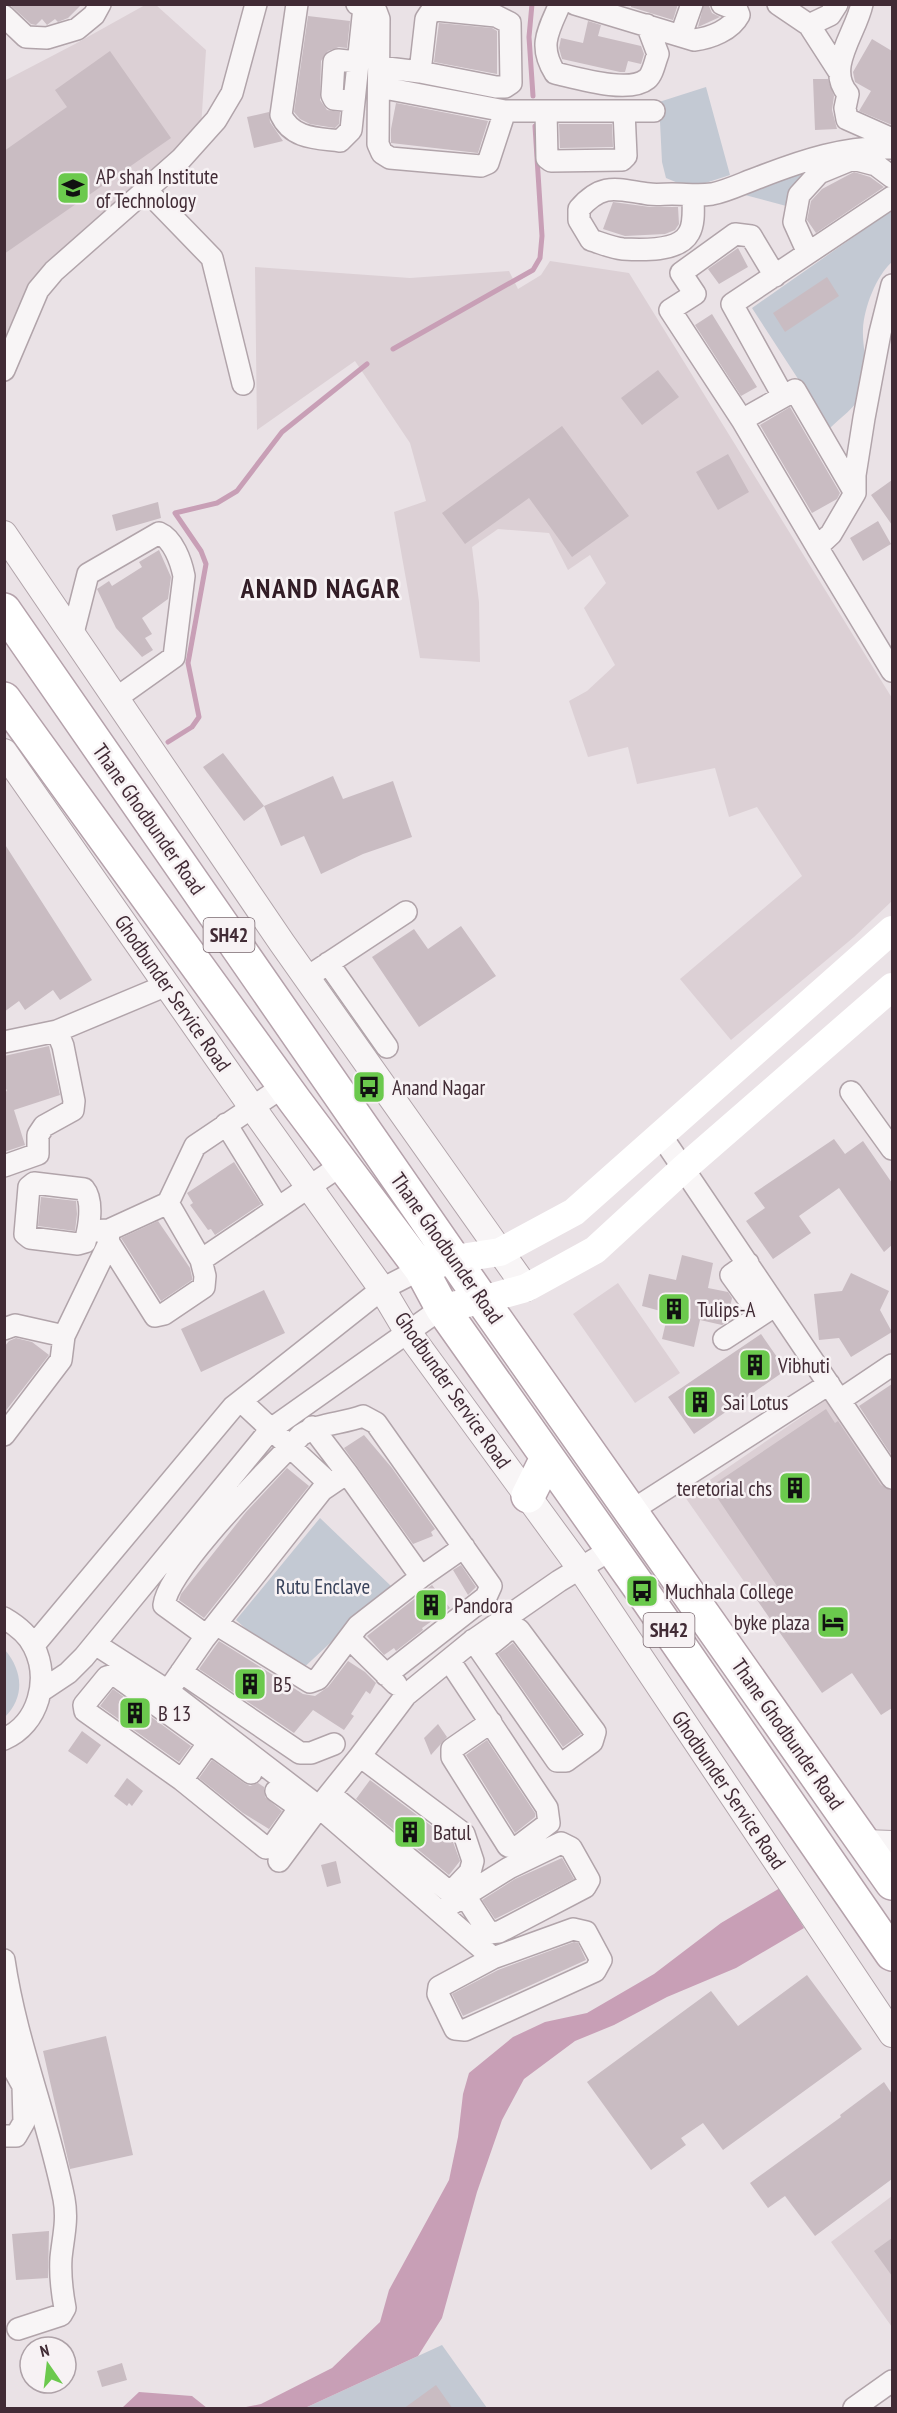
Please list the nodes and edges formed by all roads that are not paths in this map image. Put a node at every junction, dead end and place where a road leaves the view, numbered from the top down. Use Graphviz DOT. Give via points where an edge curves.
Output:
graph roads {
  1 [pos="100,4"];
  2 [pos="256,4"];
  3 [pos="297,4"];
  4 [pos="560,4"];
  5 [pos="575,4"];
  6 [pos="692,4"];
  7 [pos="722,4"];
  8 [pos="778,4"];
  9 [pos="360,6"];
  10 [pos="861,9"];
  11 [pos="833,10"];
  12 [pos="4,16"];
  13 [pos="647,25"];
  14 [pos="809,25"];
  15 [pos="681,35"];
  16 [pos="838,70"];
  17 [pos="420,72"];
  18 [pos="379,77"];
  19 [pos="505,111"];
  20 [pos="546,111"];
  21 [pos="624,111"];
  22 [pos="654,111"];
  23 [pos="892,139"];
  24 [pos="892,148"];
  25 [pos="892,177"];
  26 [pos="147,191"];
  27 [pos="693,196"];
  28 [pos="892,197"];
  29 [pos="808,253"];
  30 [pos="775,276"];
  31 [pos="892,285"];
  32 [pos="884,369"];
  33 [pos="4,370"];
  34 [pos="243,384"];
  35 [pos="783,396"];
  36 [pos="742,420"];
  37 [pos="855,493"];
  38 [pos="4,534"];
  39 [pos="817,547"];
  40 [pos="4,610"];
  41 [pos="73,633"];
  42 [pos="892,671"];
  43 [pos="4,699"];
  44 [pos="115,699"];
  45 [pos="4,752"];
  46 [pos="406,912"];
  47 [pos="892,930"];
  48 [pos="328,963"];
  49 [pos="306,978"];
  50 [pos="167,985"];
  51 [pos="890,994"];
  52 [pos="57,1031"];
  53 [pos="4,1042"];
  54 [pos="387,1047"];
  55 [pos="284,1086"];
  56 [pos="851,1092"];
  57 [pos="252,1107"];
  58 [pos="226,1124"];
  59 [pos="660,1134"];
  60 [pos="892,1149"];
  61 [pos="343,1164"];
  62 [pos="4,1167"];
  63 [pos="683,1169"];
  64 [pos="309,1187"];
  65 [pos="168,1203"];
  66 [pos="693,1206"];
  67 [pos="278,1208"];
  68 [pos="102,1234"];
  69 [pos="500,1252"];
  70 [pos="454,1259"];
  71 [pos="201,1260"];
  72 [pos="743,1267"];
  73 [pos="421,1269"];
  74 [pos="525,1288"];
  75 [pos="382,1289"];
  76 [pos="482,1300"];
  77 [pos="442,1308"];
  78 [pos="768,1310"];
  79 [pos="4,1329"];
  80 [pos="408,1331"];
  81 [pos="64,1336"];
  82 [pos="724,1340"];
  83 [pos="892,1365"];
  84 [pos="834,1392"];
  85 [pos="241,1401"];
  86 [pos="312,1427"];
  87 [pos="271,1429"];
  88 [pos="4,1435"];
  89 [pos="289,1448"];
  90 [pos="547,1458"];
  91 [pos="892,1478"];
  92 [pos="338,1479"];
  93 [pos="528,1496"];
  94 [pos="631,1511"];
  95 [pos="464,1547"];
  96 [pos="612,1550"];
  97 [pos="581,1569"];
  98 [pos="421,1577"];
  99 [pos="4,1618"];
  100 [pos="210,1631"];
  101 [pos="349,1638"];
  102 [pos="95,1644"];
  103 [pos="34,1645"];
  104 [pos="477,1646"];
  105 [pos="450,1660"];
  106 [pos="181,1672"];
  107 [pos="386,1675"];
  108 [pos="41,1691"];
  109 [pos="168,1691"];
  110 [pos="406,1695"];
  111 [pos="490,1722"];
  112 [pos="213,1736"];
  113 [pos="4,1739"];
  114 [pos="334,1744"];
  115 [pos="292,1747"];
  116 [pos="360,1756"];
  117 [pos="274,1773"];
  118 [pos="182,1780"];
  119 [pos="324,1801"];
  120 [pos="878,1843"];
  121 [pos="279,1861"];
  122 [pos="892,1883"];
  123 [pos="465,1896"];
  124 [pos="440,1911"];
  125 [pos="892,1954"];
  126 [pos="493,1958"];
  127 [pos="4,1960"];
  128 [pos="4,2028"];
  129 [pos="892,2034"];
  130 [pos="4,2136"];
  131 [pos="18,2329"];
  132 [pos="892,2381"];
  133 [pos="854,2409"];
  1 -- 12 [label="street" via="94,15 77,29 47,38 26,37"];
  2 -- 26 [label="street" via="232,93 216,120"];
  3 -- 9 [label="street" via="280,115 291,130 301,135 340,141 351,130"];
  4 -- 13 [label="street" via="544,38 555,73 614,85 640,84 649,78 658,54"];
  5 -- 13 [label="street"];
  6 -- 15 [label="street"];
  7 -- 15 [label="street" via="739,15 734,24 707,38"];
  8 -- 14 [label="street"];
  9 -- 18 [label="street" via="376,11 379,19"];
  10 -- 11 [label="street"];
  10 -- 16 [label="street"];
  11 -- 14 [label="street"];
  13 -- 15 [label="street"];
  14 -- 16 [label="street"];
  16 -- 23 [label="street" via="841,86 848,94 847,119"];
  17 -- 17 [label="street" via="505,87 511,83 510,23 496,16 436,10 430,13"];
  17 -- 18 [label="street"];
  18 -- 19 [label="street"];
  18 -- 19 [label="street" via="378,144 390,158 481,166 491,157"];
  19 -- 20 [label="street"];
  20 -- 21 [label="street"];
  20 -- 21 [label="street" via="547,158 551,161 622,160 626,156"];
  21 -- 22 [label="street"];
  24 -- 27 [label="street" via="842,151 714,194"];
  25 -- 29 [label="street" via="876,165 853,159 819,173 799,195 794,222"];
  26 -- 33 [label="street" via="54,271 38,290"];
  26 -- 34 [label="street" via="212,258"];
  27 -- 27 [label="street" via="616,188 587,200 579,209 579,220 591,240 621,249 658,248 676,244 689,234"];
  28 -- 29 [label="street"];
  29 -- 30 [label="street"];
  30 -- 35 [label="street" via="732,304"];
  30 -- 36 [label="street" via="752,236 735,234 681,273 695,294 670,310"];
  31 -- 32 [label="street" via="880,333"];
  32 -- 37 [label="street" via="855,475"];
  35 -- 36 [label="street"];
  35 -- 37 [label="street" via="795,390"];
  36 -- 39 [label="street"];
  37 -- 39 [label="street" via="831,534"];
  38 -- 41 [label="street"];
  39 -- 42 [label="street"];
  40 -- 70 [label="main road, Thane Ghodbunder Road / SH42"];
  41 -- 44 [label="street"];
  41 -- 44 [label="street" via="88,574 159,533 167,536 184,576 174,657"];
  43 -- 55 [label="main road, Thane Ghodbunder Road / SH42"];
  44 -- 49 [label="street"];
  45 -- 50 [label="street, Ghodbunder Service Road"];
  46 -- 48 [label="street"];
  47 -- 59 [label="main road"];
  48 -- 49 [label="street"];
  48 -- 54 [label="street"];
  49 -- 69 [label="street"];
  50 -- 52 [label="street"];
  50 -- 57 [label="street, Ghodbunder Service Road"];
  51 -- 63 [label="main road"];
  52 -- 53 [label="street"];
  52 -- 62 [label="street" via="73,1110 44,1126 38,1135 38,1154"];
  55 -- 57 [label="street"];
  55 -- 61 [label="main road, Thane Ghodbunder Road / SH42"];
  56 -- 60 [label="street"];
  57 -- 58 [label="street"];
  57 -- 64 [label="street, Ghodbunder Service Road"];
  58 -- 65 [label="street" via="195,1146"];
  58 -- 67 [label="street"];
  59 -- 63 [label="street"];
  59 -- 69 [label="main road" via="574,1212"];
  61 -- 64 [label="street"];
  61 -- 73 [label="main road, Thane Ghodbunder Road / SH42"];
  63 -- 72 [label="street"];
  63 -- 74 [label="main road" via="595,1250"];
  64 -- 67 [label="street"];
  64 -- 75 [label="street, Ghodbunder Service Road"];
  65 -- 68 [label="street"];
  65 -- 71 [label="street"];
  66 -- 72 [label="street"];
  67 -- 71 [label="street"];
  68 -- 71 [label="street" via="155,1316 204,1287 206,1276"];
  68 -- 81 [label="street"];
  69 -- 70 [label="main road"];
  69 -- 74 [label="street"];
  70 -- 73 [label="main road"];
  70 -- 76 [label="main road, Thane Ghodbunder Road / SH42"];
  72 -- 78 [label="street"];
  73 -- 75 [label="street"];
  73 -- 77 [label="main road, Thane Ghodbunder Road / SH42"];
  74 -- 76 [label="main road"];
  75 -- 80 [label="street, Ghodbunder Service Road"];
  75 -- 85 [label="street"];
  76 -- 77 [label="main road"];
  76 -- 94 [label="main road, Thane Ghodbunder Road / SH42"];
  77 -- 80 [label="street"];
  77 -- 90 [label="main road, Thane Ghodbunder Road / SH42"];
  78 -- 82 [label="street"];
  78 -- 84 [label="street"];
  79 -- 81 [label="street" via="15,1325"];
  80 -- 87 [label="street"];
  80 -- 93 [label="street, Ghodbunder Service Road"];
  81 -- 88 [label="street" via="61,1360"];
  83 -- 84 [label="street"];
  84 -- 91 [label="street"];
  84 -- 94 [label="street"];
  85 -- 87 [label="street"];
  85 -- 103 [label="street"];
  86 -- 89 [label="street"];
  86 -- 92 [label="street"];
  86 -- 95 [label="street" via="363,1416 376,1423"];
  87 -- 89 [label="street"];
  87 -- 102 [label="street"];
  89 -- 92 [label="street"];
  89 -- 100 [label="street" via="197,1548 165,1594 164,1605 204,1634"];
  90 -- 93 [label="main road"];
  90 -- 96 [label="main road, Thane Ghodbunder Road / SH42"];
  92 -- 98 [label="street"];
  92 -- 100 [label="street" via="322,1490"];
  93 -- 97 [label="street, Ghodbunder Service Road"];
  94 -- 120 [label="main road, Thane Ghodbunder Road / SH42"];
  95 -- 98 [label="street"];
  95 -- 107 [label="street" via="490,1586 486,1597"];
  96 -- 97 [label="street"];
  96 -- 125 [label="main road, Thane Ghodbunder Road / SH42"];
  97 -- 104 [label="street" via="559,1581"];
  97 -- 129 [label="street, Ghodbunder Service Road"];
  98 -- 101 [label="street" via="358,1626"];
  99 -- 103 [label="street" via="19,1627"];
  100 -- 101 [label="street" via="310,1682 318,1679"];
  100 -- 106 [label="street"];
  101 -- 107 [label="street"];
  102 -- 108 [label="street" via="69,1673"];
  102 -- 109 [label="street"];
  103 -- 108 [label="street" via="42,1667"];
  104 -- 104 [label="street" via="557,1761 566,1761 592,1742 595,1731 519,1630 508,1630"];
  104 -- 105 [label="street"];
  105 -- 110 [label="street"];
  105 -- 111 [label="street"];
  106 -- 109 [label="street"];
  106 -- 115 [label="street"];
  107 -- 110 [label="street"];
  108 -- 113 [label="street" via="24,1725"];
  109 -- 112 [label="street"];
  110 -- 116 [label="street"];
  111 -- 111 [label="street" via="547,1808 549,1823 516,1848 508,1846 452,1757 452,1749"];
  112 -- 117 [label="street"];
  112 -- 118 [label="street"];
  112 -- 118 [label="street" via="296,1805 298,1810 272,1847 266,1848"];
  112 -- 118 [label="street" via="115,1674 107,1677 84,1706 85,1711"];
  114 -- 115 [label="street" via="311,1753 300,1753"];
  115 -- 117 [label="street"];
  116 -- 119 [label="street"];
  116 -- 119 [label="street" via="464,1834 473,1861 470,1872 453,1890 447,1890"];
  117 -- 119 [label="street"];
  119 -- 121 [label="street"];
  119 -- 124 [label="street"];
  120 -- 122 [label="main road, Thane Ghodbunder Road / SH42"];
  123 -- 123 [label="street" via="508,1868 561,1843 571,1848 590,1880 585,1887 499,1932 489,1933"];
  123 -- 124 [label="street"];
  124 -- 126 [label="street"];
  126 -- 126 [label="street" via="573,1929 586,1932 601,1960 595,1971 465,2030 455,2029 438,1994 439,1987"];
  127 -- 131 [label="street" via="9,1996 47,2126 64,2202 66,2232 61,2259 65,2308 62,2315"];
  128 -- 130 [label="street" via="12,2066 22,2086 24,2122 16,2136"];
  132 -- 133 [label="street"];
}
